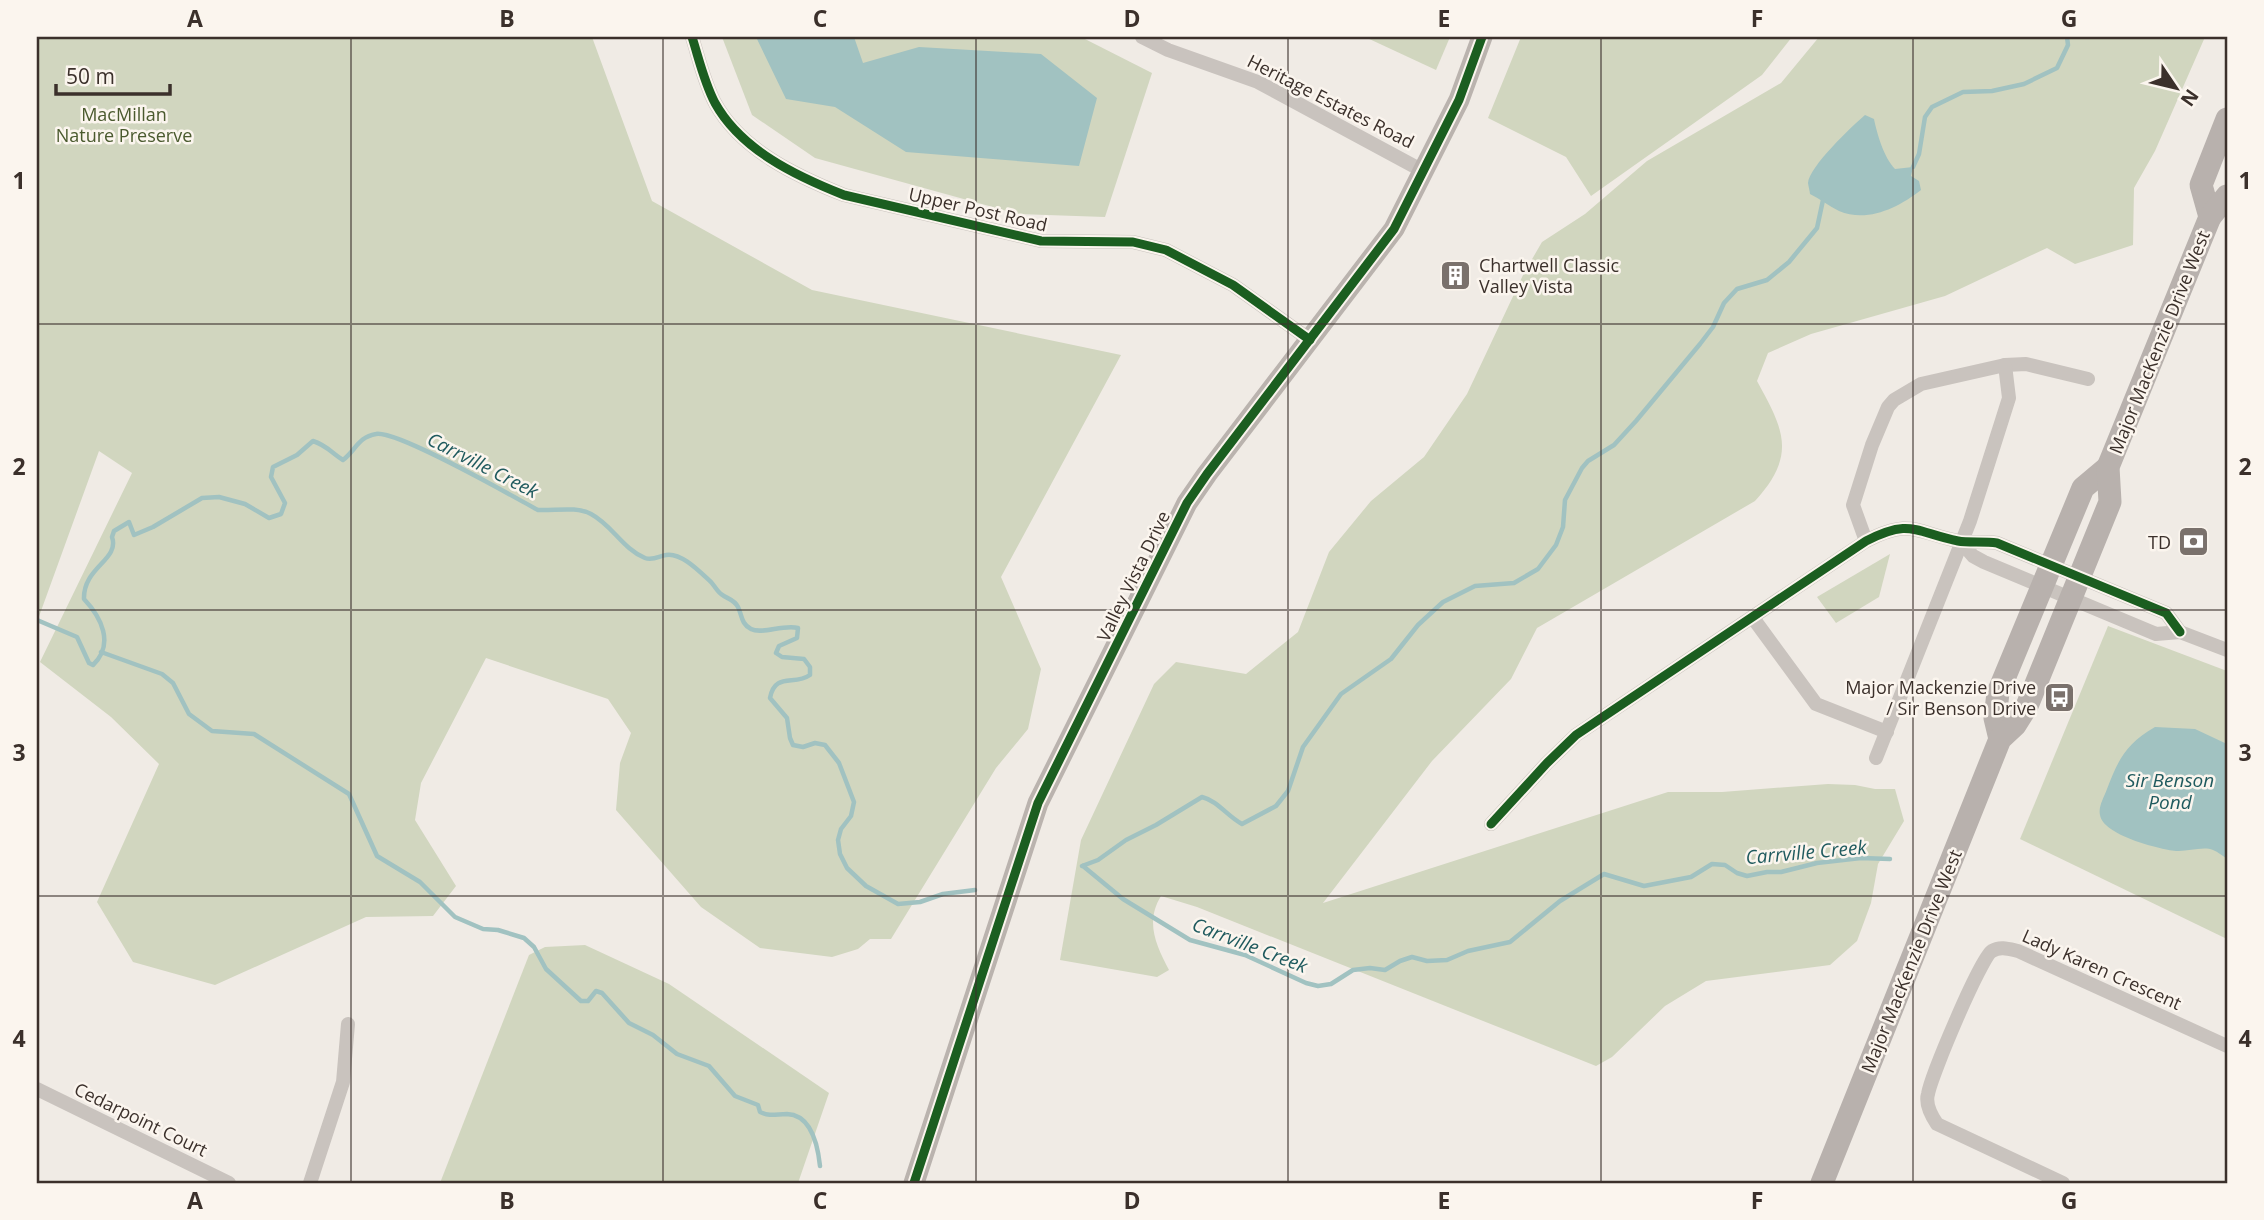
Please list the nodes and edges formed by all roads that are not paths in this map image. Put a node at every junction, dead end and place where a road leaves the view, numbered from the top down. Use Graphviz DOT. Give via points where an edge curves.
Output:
graph roads {
  1 [pos="692,37"];
  2 [pos="1142,37"];
  3 [pos="1482,37"];
  4 [pos="2227,119"];
  5 [pos="1423,171"];
  6 [pos="2227,196"];
  7 [pos="2210,217"];
  8 [pos="1310,340"];
  9 [pos="2005,365"];
  10 [pos="2088,379"];
  11 [pos="2108,467"];
  12 [pos="1867,541"];
  13 [pos="1961,542"];
  14 [pos="2048,577"];
  15 [pos="2074,589"];
  16 [pos="1753,618"];
  17 [pos="2180,632"];
  18 [pos="2227,650"];
  19 [pos="1886,732"];
  20 [pos="2000,739"];
  21 [pos="1876,758"];
  22 [pos="1492,824"];
  23 [pos="348,1024"];
  24 [pos="2227,1046"];
  25 [pos="37,1089"];
  26 [pos="229,1183"];
  27 [pos="310,1183"];
  28 [pos="914,1183"];
  29 [pos="1822,1183"];
  30 [pos="2063,1183"];
  1 -- 8 [label="street, Upper Post Road" via="715,102 742,137 766,157 828,189 1041,242 1133,242 1166,250 1233,285"];
  2 -- 5 [label="street, Heritage Estates Road" via="1258,82"];
  3 -- 5 [label="street, Valley Vista Drive"];
  4 -- 7 [label="main road, Major MacKenzie Drive West" via="2201,185"];
  5 -- 8 [label="street, Valley Vista Drive" via="1386,242"];
  6 -- 7 [label="main road, Major MacKenzie Drive West"];
  7 -- 11 [label="main road, Major MacKenzie Drive West"];
  8 -- 28 [label="street, Valley Vista Drive" via="1187,503 1038,803"];
  9 -- 10 [label="street" via="2026,364"];
  9 -- 12 [label="street" via="1916,386 1888,407 1853,505"];
  9 -- 13 [label="street" via="2009,398"];
  11 -- 14 [label="main road, Major MacKenzie Drive West" via="2083,488"];
  11 -- 15 [label="main road, Major MacKenzie Drive West" via="2110,502"];
  12 -- 13 [label="street" via="1889,529 1911,528"];
  12 -- 16 [label="street"];
  13 -- 14 [label="street" via="1973,556"];
  13 -- 14 [label="street" via="1997,542"];
  13 -- 19 [label="street"];
  14 -- 15 [label="street"];
  14 -- 15 [label="street"];
  14 -- 20 [label="main road, Major MacKenzie Drive West" via="1998,693 1995,718"];
  15 -- 17 [label="street" via="2156,634"];
  15 -- 17 [label="street" via="2166,613"];
  15 -- 20 [label="main road, Major MacKenzie Drive West" via="2027,706"];
  16 -- 19 [label="street" via="1816,704"];
  16 -- 22 [label="street" via="1576,735"];
  17 -- 18 [label="street"];
  19 -- 21 [label="street"];
  20 -- 29 [label="main road, Major MacKenzie Drive West"];
  23 -- 27 [label="street" via="343,1082"];
  24 -- 30 [label="street, Lady Karen Crescent" via="2018,951 2002,948 1990,952 1927,1096 1930,1114 1937,1124"];
  25 -- 26 [label="street, Cedarpoint Court"];
}
